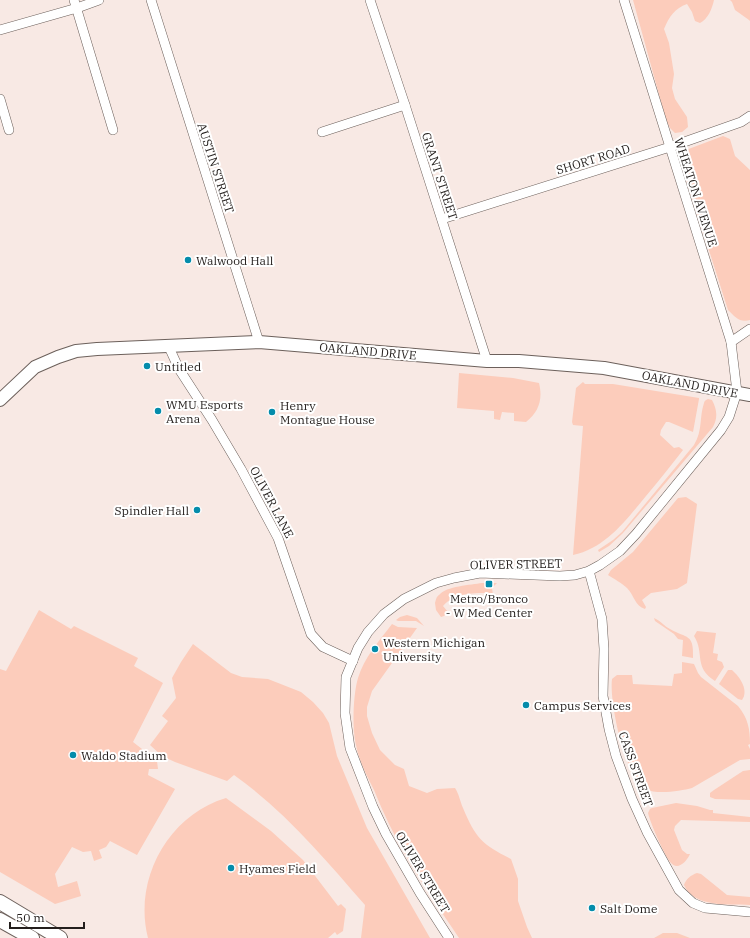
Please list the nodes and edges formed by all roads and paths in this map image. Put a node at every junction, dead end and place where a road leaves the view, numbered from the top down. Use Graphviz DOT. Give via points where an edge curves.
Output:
graph roads {
  1 [pos="99,0"];
  2 [pos="151,0"];
  3 [pos="370,0"];
  4 [pos="624,0"];
  5 [pos="75,4"];
  6 [pos="0,30"];
  7 [pos="0,99"];
  8 [pos="405,105"];
  9 [pos="750,116"];
  10 [pos="9,130"];
  11 [pos="113,130"];
  12 [pos="322,132"];
  13 [pos="670,147"];
  14 [pos="442,219"];
  15 [pos="750,329"];
  16 [pos="260,342"];
  17 [pos="731,342"];
  18 [pos="168,345"];
  19 [pos="486,360"];
  20 [pos="737,392"];
  21 [pos="750,395"];
  22 [pos="0,400"];
  23 [pos="588,571"];
  24 [pos="352,661"];
  25 [pos="0,902"];
  26 [pos="750,912"];
  27 [pos="0,920"];
  28 [pos="32,938"];
  29 [pos="60,938"];
  30 [pos="449,938"];
  1 -- 5 [label="street"];
  2 -- 16 [label="street, AUSTIN STREET"];
  3 -- 8 [label="street, GRANT STREET"];
  4 -- 13 [label="street, WHEATON AVENUE"];
  5 -- 6 [label="street"];
  5 -- 11 [label="street"];
  7 -- 10 [label="street"];
  8 -- 12 [label="street"];
  8 -- 14 [label="street, GRANT STREET"];
  9 -- 13 [label="street, SHORT ROAD" via="741,122"];
  13 -- 14 [label="street, SHORT ROAD"];
  13 -- 17 [label="street, WHEATON AVENUE"];
  14 -- 19 [label="street, GRANT STREET"];
  15 -- 17 [label="street"];
  16 -- 18 [label="main road, OAKLAND DRIVE"];
  16 -- 19 [label="main road, OAKLAND DRIVE"];
  17 -- 20 [label="street, WHEATON AVENUE"];
  18 -- 22 [label="main road, OAKLAND DRIVE" via="76,351 58,356 35,367"];
  18 -- 24 [label="street, OLIVER LANE" via="179,369 238,463 278,538 311,634 323,647"];
  19 -- 20 [label="main road, OAKLAND DRIVE" via="604,368"];
  20 -- 21 [label="main road, OAKLAND DRIVE"];
  20 -- 23 [label="street, OLIVER STREET" via="729,417 721,430 636,534 620,551"];
  23 -- 24 [label="street, OLIVER STREET" via="560,576 480,573 436,583 404,599 384,614 368,632"];
  23 -- 26 [label="street, CASS STREET" via="602,619 603,684 609,729 616,756 647,832 679,890 688,900 699,907"];
  24 -- 30 [label="street, OLIVER STREET" via="346,677 345,713 350,748 386,834"];
  25 -- 29 [label="main road"];
  27 -- 28 [label="main road"];
}
